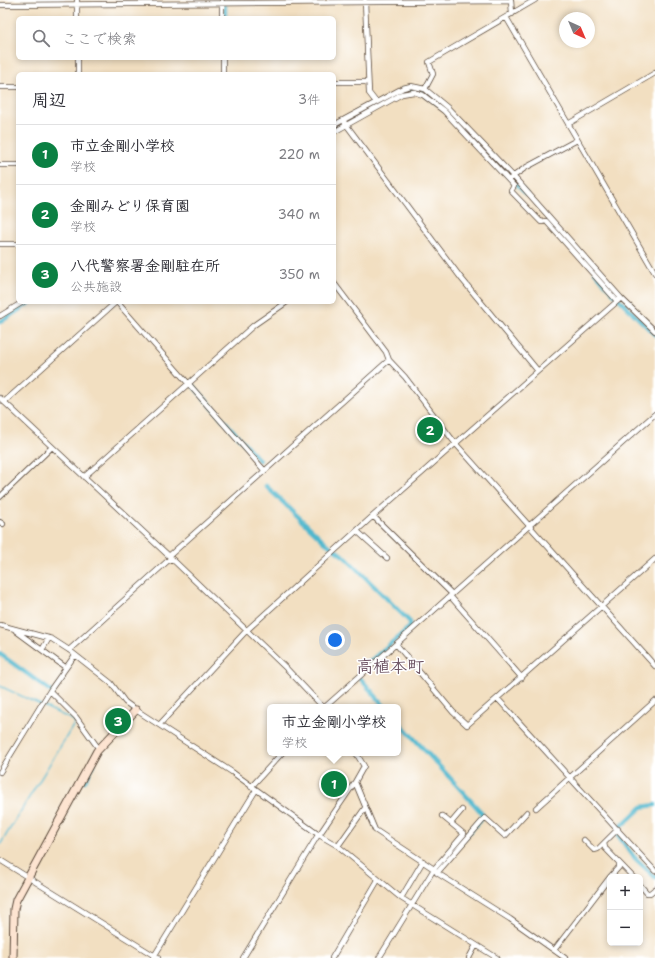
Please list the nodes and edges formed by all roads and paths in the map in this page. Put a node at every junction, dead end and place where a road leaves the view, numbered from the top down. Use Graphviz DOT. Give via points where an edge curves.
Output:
graph roads {
  1 [pos="511,0"];
  2 [pos="535,0"];
  3 [pos="365,1"];
  4 [pos="77,2"];
  5 [pos="222,2"];
  6 [pos="0,5"];
  7 [pos="512,14"];
  8 [pos="77,16"];
  9 [pos="222,16"];
  10 [pos="506,17"];
  11 [pos="78,60"];
  12 [pos="223,60"];
  13 [pos="78,72"];
  14 [pos="223,72"];
  15 [pos="655,74"];
  16 [pos="336,82"];
  17 [pos="368,82"];
  18 [pos="0,87"];
  19 [pos="16,87"];
  20 [pos="416,89"];
  21 [pos="425,89"];
  22 [pos="376,102"];
  23 [pos="343,119"];
  24 [pos="336,124"];
  25 [pos="568,124"];
  26 [pos="346,125"];
  27 [pos="336,131"];
  28 [pos="577,140"];
  29 [pos="16,164"];
  30 [pos="0,165"];
  31 [pos="511,178"];
  32 [pos="0,244"];
  33 [pos="16,244"];
  34 [pos="655,273"];
  35 [pos="336,286"];
  36 [pos="619,300"];
  37 [pos="20,304"];
  38 [pos="114,304"];
  39 [pos="118,304"];
  40 [pos="283,304"];
  41 [pos="0,316"];
  42 [pos="655,331"];
  43 [pos="389,360"];
  44 [pos="538,371"];
  45 [pos="189,382"];
  46 [pos="0,398"];
  47 [pos="4,402"];
  48 [pos="655,414"];
  49 [pos="455,443"];
  50 [pos="52,447"];
  51 [pos="264,470"];
  52 [pos="84,477"];
  53 [pos="0,497"];
  54 [pos="373,516"];
  55 [pos="530,526"];
  56 [pos="357,531"];
  57 [pos="170,557"];
  58 [pos="387,558"];
  59 [pos="655,559"];
  60 [pos="451,595"];
  61 [pos="601,606"];
  62 [pos="0,625"];
  63 [pos="14,629"];
  64 [pos="247,630"];
  65 [pos="49,638"];
  66 [pos="396,644"];
  67 [pos="42,650"];
  68 [pos="69,650"];
  69 [pos="75,655"];
  70 [pos="655,666"];
  71 [pos="65,667"];
  72 [pos="522,678"];
  73 [pos="50,690"];
  74 [pos="498,698"];
  75 [pos="655,701"];
  76 [pos="321,704"];
  77 [pos="327,704"];
  78 [pos="136,710"];
  79 [pos="160,724"];
  80 [pos="99,749"];
  81 [pos="279,756"];
  82 [pos="358,756"];
  83 [pos="0,772"];
  84 [pos="569,777"];
  85 [pos="355,782"];
  86 [pos="251,787"];
  87 [pos="256,790"];
  88 [pos="365,808"];
  89 [pos="536,808"];
  90 [pos="462,810"];
  91 [pos="527,812"];
  92 [pos="442,816"];
  93 [pos="451,823"];
  94 [pos="618,829"];
  95 [pos="319,835"];
  96 [pos="584,840"];
  97 [pos="604,843"];
  98 [pos="338,846"];
  99 [pos="0,860"];
  100 [pos="423,861"];
  101 [pos="620,863"];
  102 [pos="436,871"];
  103 [pos="655,871"];
  104 [pos="613,874"];
  105 [pos="630,874"];
  106 [pos="28,877"];
  107 [pos="378,880"];
  108 [pos="607,881"];
  109 [pos="643,888"];
  110 [pos="655,889"];
  111 [pos="401,898"];
  112 [pos="411,905"];
  113 [pos="476,945"];
  114 [pos="555,949"];
  115 [pos="155,957"];
  116 [pos="14,958"];
  117 [pos="243,958"];
  118 [pos="332,958"];
  119 [pos="379,958"];
  120 [pos="469,958"];
  121 [pos="497,958"];
  122 [pos="565,958"];
  1 -- 3 [label="street"];
  1 -- 7 [label="street"];
  2 -- 7 [label="street"];
  3 -- 5 [label="street"];
  3 -- 17 [label="street"];
  4 -- 5 [label="street"];
  4 -- 6 [label="street"];
  4 -- 8 [label="street"];
  5 -- 9 [label="street"];
  7 -- 10 [label="street"];
  10 -- 21 [label="street" via="428,62 433,74"];
  10 -- 25 [label="street"];
  11 -- 13 [label="street"];
  12 -- 14 [label="street"];
  15 -- 25 [label="street"];
  16 -- 17 [label="street"];
  17 -- 22 [label="street" via="368,94"];
  18 -- 19 [label="street"];
  20 -- 21 [label="street"];
  20 -- 22 [label="street" via="411,86 404,88"];
  20 -- 26 [label="street"];
  20 -- 31 [label="street" via="444,111"];
  21 -- 31 [label="street" via="448,108"];
  22 -- 23 [label="street"];
  23 -- 24 [label="street"];
  23 -- 26 [label="street"];
  25 -- 28 [label="street"];
  26 -- 27 [label="street"];
  26 -- 44 [label="street" via="461,278"];
  28 -- 31 [label="street"];
  28 -- 34 [label="street"];
  29 -- 30 [label="street"];
  31 -- 36 [label="street"];
  31 -- 36 [label="street" via="514,186 511,191 541,222 546,220"];
  32 -- 33 [label="street"];
  35 -- 43 [label="street" via="386,352"];
  36 -- 42 [label="street"];
  36 -- 44 [label="street"];
  37 -- 41 [label="street"];
  38 -- 47 [label="street"];
  39 -- 45 [label="street"];
  40 -- 45 [label="street" via="254,325"];
  43 -- 49 [label="street"];
  43 -- 51 [label="street"];
  44 -- 49 [label="street"];
  45 -- 51 [label="street"];
  45 -- 52 [label="street"];
  46 -- 47 [label="street"];
  47 -- 50 [label="street"];
  48 -- 55 [label="street"];
  49 -- 54 [label="street"];
  49 -- 55 [label="street"];
  50 -- 52 [label="street"];
  50 -- 53 [label="street"];
  51 -- 57 [label="street"];
  52 -- 57 [label="street"];
  54 -- 56 [label="street"];
  54 -- 60 [label="street"];
  55 -- 60 [label="street"];
  55 -- 61 [label="street"];
  56 -- 58 [label="street"];
  56 -- 64 [label="street"];
  57 -- 64 [label="street"];
  57 -- 68 [label="street"];
  59 -- 61 [label="street"];
  60 -- 66 [label="street"];
  60 -- 72 [label="street"];
  61 -- 70 [label="street"];
  61 -- 72 [label="street"];
  62 -- 63 [label="street"];
  63 -- 65 [label="street"];
  63 -- 67 [label="street"];
  64 -- 76 [label="street"];
  64 -- 79 [label="street"];
  65 -- 67 [label="street"];
  65 -- 68 [label="street"];
  66 -- 74 [label="street" via="467,725"];
  66 -- 77 [label="street"];
  67 -- 71 [label="street"];
  68 -- 69 [label="street"];
  69 -- 71 [label="street"];
  69 -- 78 [label="street" via="111,682 125,702"];
  71 -- 73 [label="street"];
  72 -- 74 [label="street"];
  73 -- 80 [label="street" via="76,717"];
  73 -- 83 [label="street"];
  74 -- 84 [label="street"];
  75 -- 84 [label="street"];
  78 -- 79 [label="street"];
  78 -- 80 [label="street"];
  79 -- 86 [label="street"];
  80 -- 106 [label="street"];
  81 -- 86 [label="street"];
  82 -- 85 [label="street" via="364,769"];
  84 -- 89 [label="street"];
  84 -- 94 [label="street"];
  85 -- 88 [label="street"];
  85 -- 95 [label="street"];
  86 -- 87 [label="street"];
  87 -- 95 [label="street"];
  87 -- 115 [label="street"];
  88 -- 98 [label="street"];
  88 -- 100 [label="street" via="375,830"];
  90 -- 93 [label="street"];
  91 -- 102 [label="street" via="505,836 485,818"];
  92 -- 93 [label="street"];
  93 -- 102 [label="street" via="464,834"];
  94 -- 97 [label="street"];
  94 -- 103 [label="street"];
  95 -- 98 [label="street"];
  95 -- 117 [label="street"];
  96 -- 97 [label="street" via="594,850"];
  97 -- 101 [label="street" via="604,848"];
  98 -- 107 [label="street"];
  99 -- 106 [label="street"];
  100 -- 102 [label="street"];
  100 -- 111 [label="street"];
  101 -- 104 [label="street"];
  101 -- 105 [label="street"];
  102 -- 112 [label="street"];
  102 -- 114 [label="street"];
  106 -- 115 [label="street"];
  106 -- 116 [label="street" via="14,909"];
  107 -- 111 [label="street"];
  107 -- 118 [label="street"];
  108 -- 114 [label="street"];
  109 -- 110 [label="street" via="647,893"];
  111 -- 112 [label="street"];
  112 -- 113 [label="street"];
  112 -- 119 [label="street"];
  113 -- 120 [label="street"];
  113 -- 121 [label="street"];
  114 -- 122 [label="street"];
}
